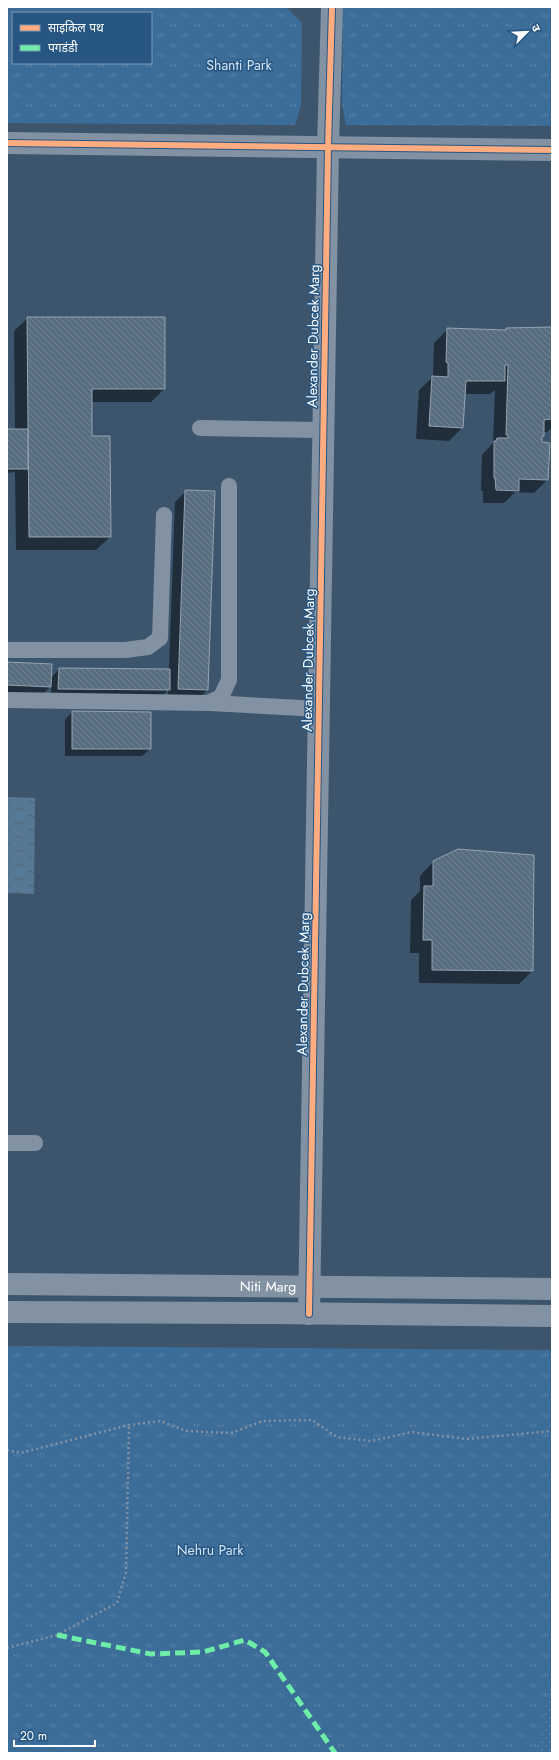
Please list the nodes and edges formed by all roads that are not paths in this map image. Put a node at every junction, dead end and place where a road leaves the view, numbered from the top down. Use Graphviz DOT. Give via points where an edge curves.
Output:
graph roads {
  1 [pos="332,7"];
  2 [pos="7,143"];
  3 [pos="328,148"];
  4 [pos="552,150"];
  5 [pos="200,428"];
  6 [pos="323,430"];
  7 [pos="229,486"];
  8 [pos="164,515"];
  9 [pos="7,650"];
  10 [pos="7,700"];
  11 [pos="208,703"];
  12 [pos="319,709"];
  13 [pos="7,1143"];
  14 [pos="35,1143"];
  15 [pos="7,1284"];
  16 [pos="310,1287"];
  17 [pos="552,1289"];
  18 [pos="7,1312"];
  19 [pos="309,1314"];
  20 [pos="552,1316"];
  1 -- 3 [label="street, Alexander Dubcek Marg"];
  2 -- 3 [label="street"];
  3 -- 4 [label="street"];
  3 -- 6 [label="street, Alexander Dubcek Marg"];
  5 -- 6 [label="lane"];
  6 -- 12 [label="street, Alexander Dubcek Marg"];
  7 -- 11 [label="lane" via="229,680 221,697"];
  8 -- 9 [label="lane" via="160,638 148,646 125,650"];
  10 -- 11 [label="lane"];
  11 -- 12 [label="lane"];
  12 -- 16 [label="street, Alexander Dubcek Marg"];
  13 -- 14 [label="lane"];
  15 -- 16 [label="street, Niti Marg"];
  16 -- 17 [label="street, Niti Marg"];
  16 -- 19 [label="street, Alexander Dubcek Marg"];
  18 -- 19 [label="street, Niti Marg"];
  19 -- 20 [label="street, Niti Marg"];
}
